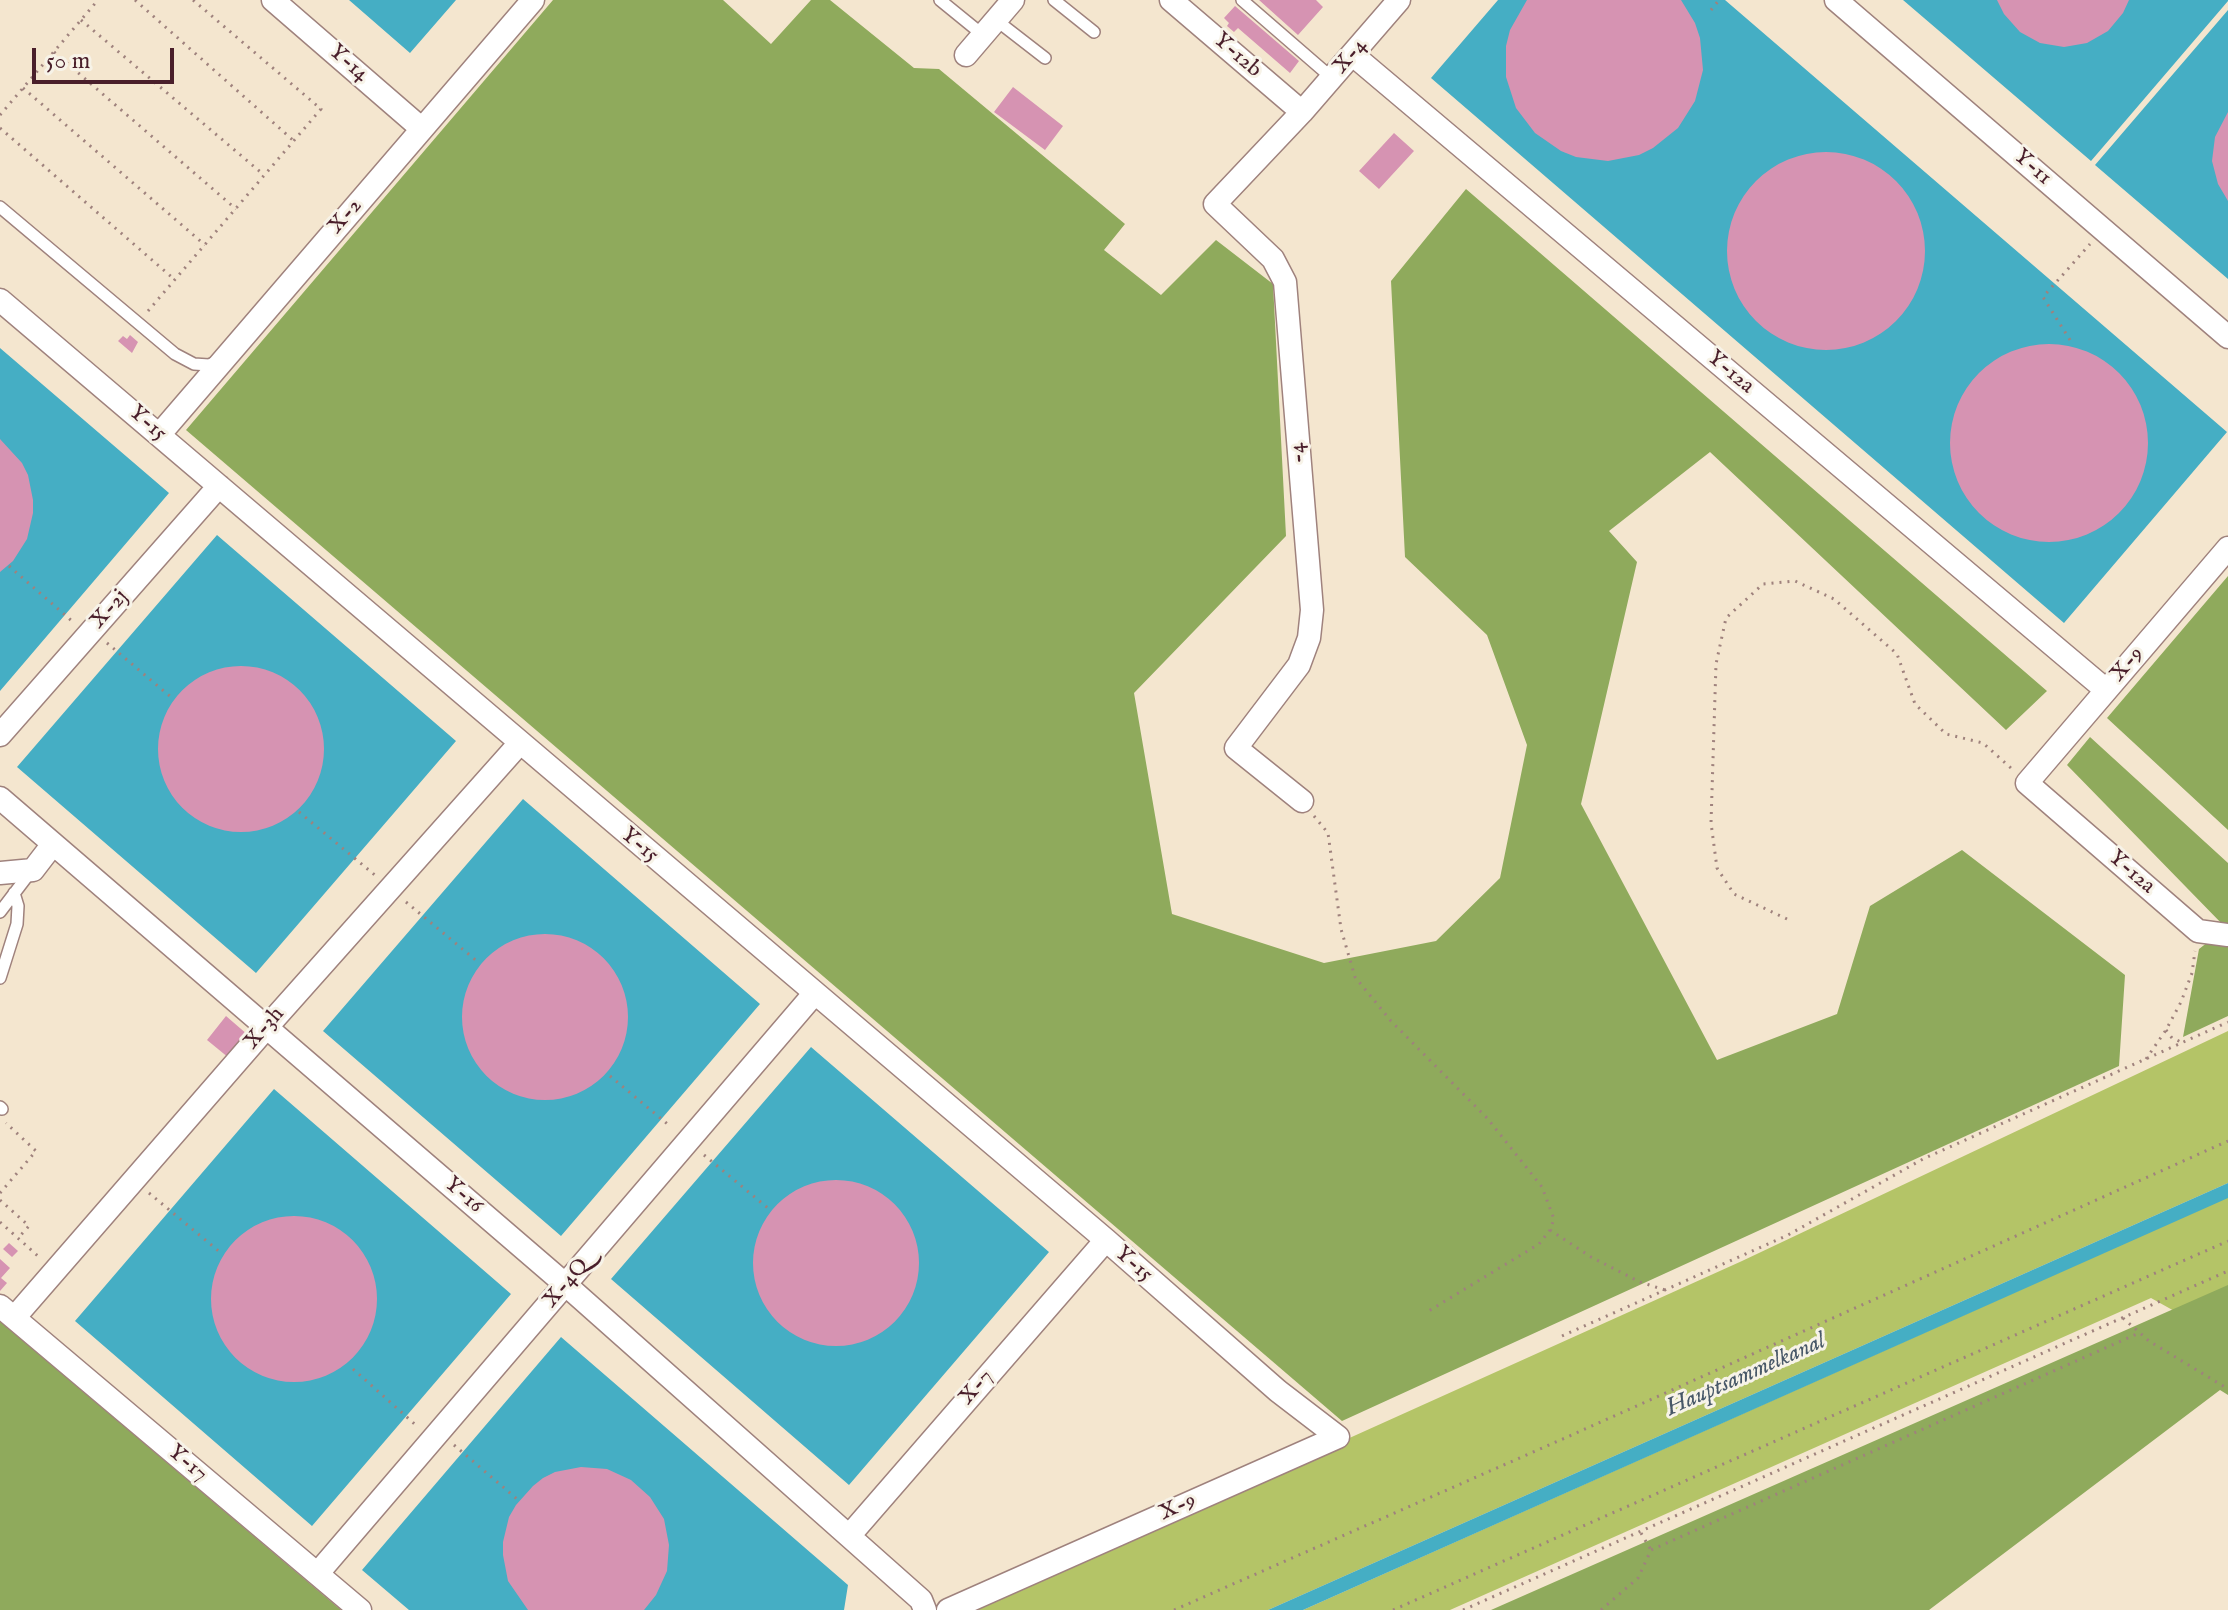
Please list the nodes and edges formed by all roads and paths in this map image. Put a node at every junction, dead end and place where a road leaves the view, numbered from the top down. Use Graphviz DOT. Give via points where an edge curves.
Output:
graph roads {
  1 [pos="98,0"];
  2 [pos="135,0"];
  3 [pos="193,0"];
  4 [pos="273,0"];
  5 [pos="533,0"];
  6 [pos="940,0"];
  7 [pos="1013,0"];
  8 [pos="1054,0"];
  9 [pos="1171,0"];
  10 [pos="1242,0"];
  11 [pos="1399,0"];
  12 [pos="1719,0"];
  13 [pos="1836,0"];
  14 [pos="1711,10"];
  15 [pos="81,20"];
  16 [pos="989,28"];
  17 [pos="1094,32"];
  18 [pos="54,52"];
  19 [pos="966,55"];
  20 [pos="1353,55"];
  21 [pos="1045,58"];
  22 [pos="1333,78"];
  23 [pos="23,88"];
  24 [pos="1302,112"];
  25 [pos="0,115"];
  26 [pos="0,128"];
  27 [pos="422,129"];
  28 [pos="294,141"];
  29 [pos="264,175"];
  30 [pos="0,207"];
  31 [pos="236,209"];
  32 [pos="2103,229"];
  33 [pos="205,245"];
  34 [pos="175,280"];
  35 [pos="0,300"];
  36 [pos="138,323"];
  37 [pos="2228,337"];
  38 [pos="2070,340"];
  39 [pos="224,359"];
  40 [pos="159,435"];
  41 [pos="219,486"];
  42 [pos="2228,548"];
  43 [pos="9,566"];
  44 [pos="90,632"];
  45 [pos="2106,690"];
  46 [pos="172,698"];
  47 [pos="0,735"];
  48 [pos="519,744"];
  49 [pos="2027,783"];
  50 [pos="0,798"];
  51 [pos="1302,801"];
  52 [pos="299,812"];
  53 [pos="53,844"];
  54 [pos="33,870"];
  55 [pos="0,873"];
  56 [pos="390,888"];
  57 [pos="14,893"];
  58 [pos="0,912"];
  59 [pos="1787,919"];
  60 [pos="2198,931"];
  61 [pos="2228,935"];
  62 [pos="478,962"];
  63 [pos="0,978"];
  64 [pos="814,994"];
  65 [pos="2228,1022"];
  66 [pos="266,1028"];
  67 [pos="2166,1030"];
  68 [pos="2182,1043"];
  69 [pos="2145,1060"];
  70 [pos="610,1076"];
  71 [pos="1,1111"];
  72 [pos="2228,1141"];
  73 [pos="688,1142"];
  74 [pos="133,1180"];
  75 [pos="0,1193"];
  76 [pos="0,1200"];
  77 [pos="769,1209"];
  78 [pos="0,1222"];
  79 [pos="1550,1230"];
  80 [pos="18,1238"];
  81 [pos="1106,1240"];
  82 [pos="2228,1241"];
  83 [pos="221,1253"];
  84 [pos="39,1257"];
  85 [pos="2228,1271"];
  86 [pos="566,1285"];
  87 [pos="1665,1290"];
  88 [pos="7,1312"];
  89 [pos="1427,1312"];
  90 [pos="2123,1318"];
  91 [pos="2139,1333"];
  92 [pos="1562,1336"];
  93 [pos="353,1369"];
  94 [pos="2228,1389"];
  95 [pos="1278,1391"];
  96 [pos="436,1436"];
  97 [pos="517,1499"];
  98 [pos="1641,1533"];
  99 [pos="849,1536"];
  100 [pos="1651,1550"];
  101 [pos="318,1573"];
  102 [pos="923,1605"];
  103 [pos="360,1610"];
  104 [pos="948,1610"];
  105 [pos="1174,1610"];
  106 [pos="1393,1610"];
  107 [pos="1463,1610"];
  108 [pos="1601,1610"];
  1 -- 15 [label="path"];
  2 -- 28 [label="path"];
  3 -- 28 [label="path" via="321,109"];
  4 -- 27 [label="street, Y-14"];
  5 -- 27 [label="street, X-2"];
  6 -- 16 [label="lane"];
  7 -- 16 [label="street"];
  8 -- 17 [label="lane"];
  9 -- 24 [label="street, Y-12b"];
  10 -- 22 [label="lane"];
  11 -- 20 [label="street, X-4"];
  12 -- 14 [label="path"];
  13 -- 32 [label="street, Y-11"];
  15 -- 18 [label="path"];
  15 -- 29 [label="path"];
  16 -- 19 [label="street"];
  16 -- 21 [label="lane"];
  18 -- 23 [label="path"];
  18 -- 31 [label="path"];
  20 -- 22 [label="street, X-4"];
  20 -- 45 [label="street, Y-12a"];
  22 -- 24 [label="street, X-4"];
  23 -- 25 [label="path"];
  23 -- 33 [label="path"];
  24 -- 51 [label="street, -4" via="1215,204 1273,259 1285,282 1312,610 1309,638 1293,674 1236,748"];
  26 -- 34 [label="path"];
  27 -- 39 [label="street, X-2"];
  28 -- 29 [label="path"];
  29 -- 31 [label="path"];
  30 -- 36 [label="lane"];
  31 -- 33 [label="path"];
  32 -- 37 [label="street, Y-11"];
  32 -- 38 [label="path" via="2043,297"];
  33 -- 34 [label="path"];
  34 -- 36 [label="path"];
  35 -- 40 [label="street, Y-15"];
  36 -- 39 [label="lane" via="194,364"];
  39 -- 40 [label="street, X-2"];
  40 -- 41 [label="street, Y-15"];
  41 -- 44 [label="street, X-2j"];
  41 -- 48 [label="street, Y-15"];
  42 -- 45 [label="street, X-9"];
  43 -- 44 [label="path"];
  44 -- 46 [label="path"];
  44 -- 47 [label="street, X-2j"];
  45 -- 49 [label="street, X-9"];
  48 -- 56 [label="street, X-3h"];
  48 -- 64 [label="street, Y-15"];
  49 -- 59 [label="path" via="1983,743 1946,734 1915,704 1897,654 1834,599 1795,581 1763,584 1726,618 1719,649 1711,823 1717,868 1734,894"];
  49 -- 60 [label="street, Y-12a"];
  50 -- 53 [label="street, Y-16"];
  51 -- 79 [label="path" via="1328,833 1341,929 1355,977 1487,1118 1542,1187 1554,1219"];
  52 -- 56 [label="path"];
  53 -- 54 [label="street"];
  53 -- 66 [label="street, Y-16"];
  54 -- 55 [label="street"];
  54 -- 57 [label="lane"];
  56 -- 62 [label="path"];
  56 -- 66 [label="street, X-3h"];
  57 -- 58 [label="lane"];
  57 -- 63 [label="lane" via="17,924"];
  60 -- 61 [label="street"];
  60 -- 67 [label="path" via="2192,973"];
  64 -- 73 [label="street, X-4Q"];
  64 -- 81 [label="street, Y-15"];
  65 -- 68 [label="path"];
  66 -- 74 [label="street, X-3h"];
  66 -- 86 [label="street, Y-16"];
  67 -- 68 [label="path"];
  67 -- 69 [label="path"];
  68 -- 69 [label="path"];
  69 -- 87 [label="path" via="1923,1159 1788,1235"];
  70 -- 73 [label="path"];
  71 -- 75 [label="path" via="36,1151"];
  72 -- 105 [label="path"];
  73 -- 77 [label="path"];
  73 -- 86 [label="street, X-4Q"];
  74 -- 83 [label="path"];
  74 -- 88 [label="street, X-3h"];
  76 -- 80 [label="path" via="29,1226"];
  78 -- 80 [label="path"];
  79 -- 87 [label="path" via="1591,1257"];
  79 -- 89 [label="path" via="1539,1244"];
  80 -- 84 [label="path"];
  81 -- 95 [label="street, Y-15"];
  81 -- 99 [label="street, X-7"];
  82 -- 106 [label="path"];
  85 -- 90 [label="path"];
  86 -- 96 [label="street, X-4Q"];
  86 -- 99 [label="street, Y-16"];
  87 -- 92 [label="path"];
  88 -- 101 [label="street, Y-17"];
  90 -- 91 [label="path"];
  90 -- 98 [label="path"];
  91 -- 94 [label="path"];
  91 -- 100 [label="path"];
  93 -- 96 [label="path"];
  95 -- 104 [label="street, X-9" via="1338,1437"];
  96 -- 97 [label="path"];
  96 -- 101 [label="street, X-4Q"];
  98 -- 100 [label="path"];
  98 -- 107 [label="path"];
  99 -- 102 [label="street, Y-16"];
  100 -- 108 [label="path" via="1638,1578"];
  101 -- 103 [label="street, Y-17"];
}
